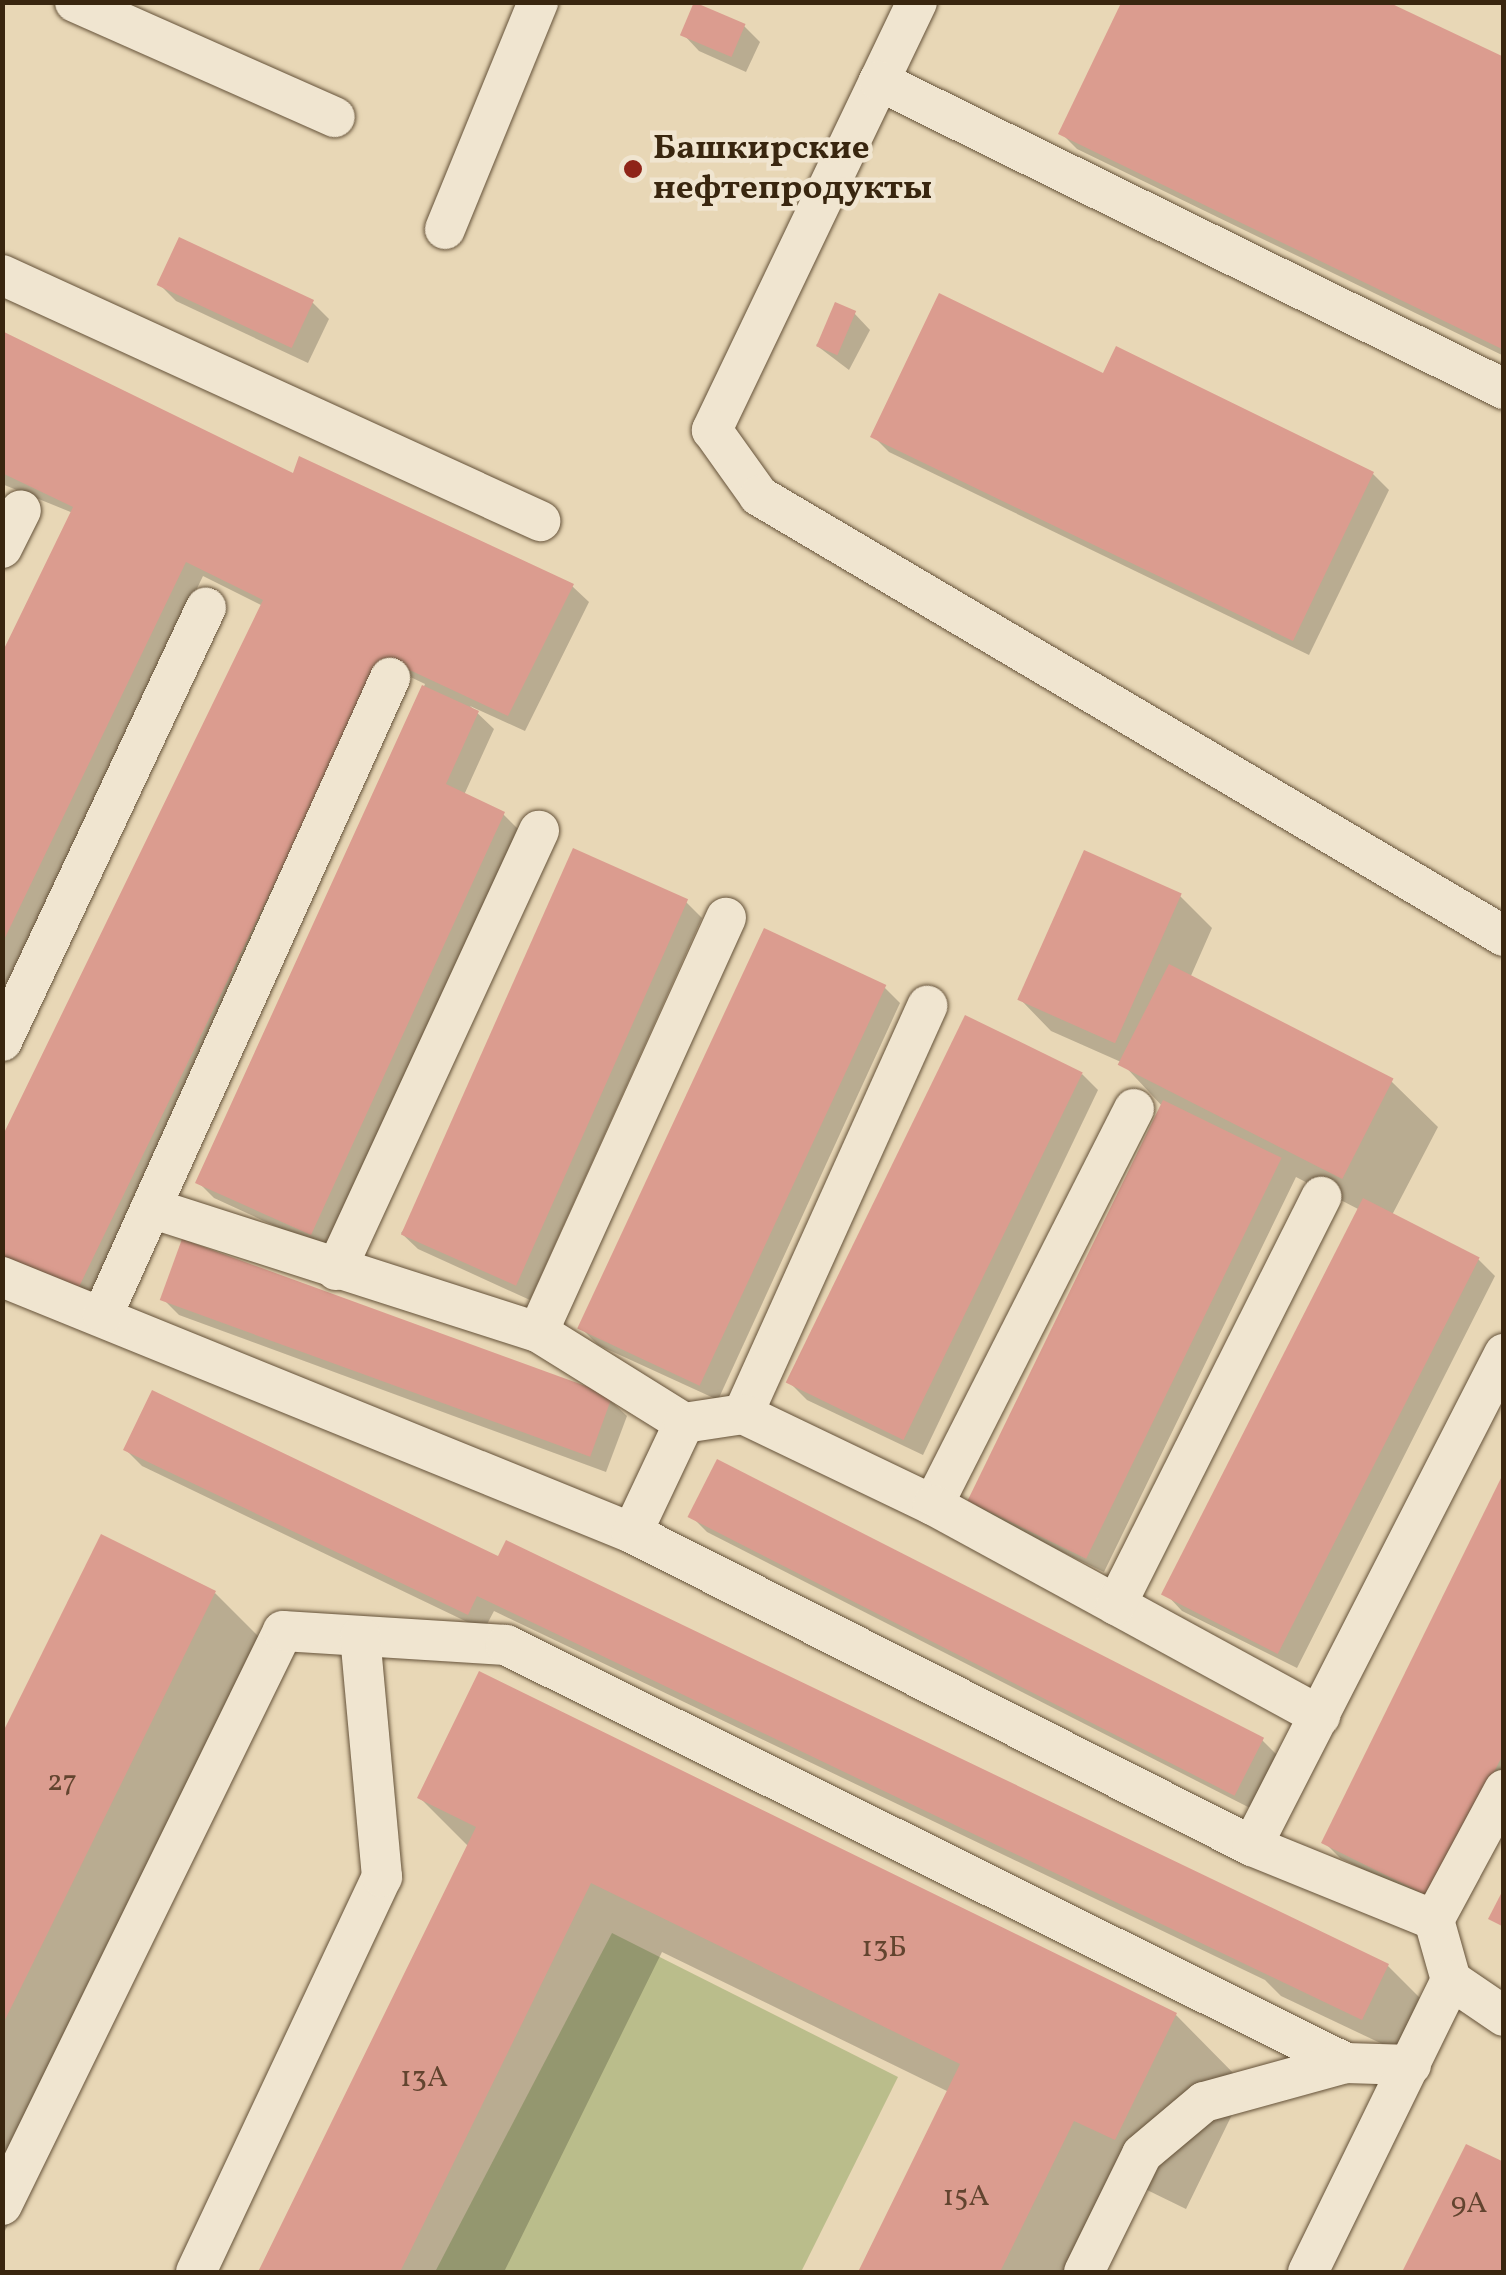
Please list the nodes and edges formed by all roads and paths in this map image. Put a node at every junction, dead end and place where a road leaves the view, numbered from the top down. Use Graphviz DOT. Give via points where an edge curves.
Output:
graph roads {
  1 [pos="75,2"];
  2 [pos="538,2"];
  3 [pos="917,2"];
  4 [pos="879,81"];
  5 [pos="335,116"];
  6 [pos="445,228"];
  7 [pos="2,275"];
  8 [pos="1504,389"];
  9 [pos="21,510"];
  10 [pos="540,521"];
  11 [pos="2,548"];
  12 [pos="206,608"];
  13 [pos="390,678"];
  14 [pos="539,831"];
  15 [pos="726,918"];
  16 [pos="1504,936"];
  17 [pos="928,1006"];
  18 [pos="2,1041"];
  19 [pos="1134,1109"];
  20 [pos="1321,1197"];
  21 [pos="151,1208"];
  22 [pos="336,1270"];
  23 [pos="2,1277"];
  24 [pos="103,1314"];
  25 [pos="538,1332"];
  26 [pos="1504,1354"];
  27 [pos="742,1414"];
  28 [pos="684,1422"];
  29 [pos="933,1505"];
  30 [pos="632,1533"];
  31 [pos="1116,1604"];
  32 [pos="360,1636"];
  33 [pos="1320,1716"];
  34 [pos="1504,1790"];
  35 [pos="1252,1846"];
  36 [pos="1434,1920"];
  37 [pos="1452,1980"];
  38 [pos="1504,2016"];
  39 [pos="1346,2063"];
  40 [pos="1411,2064"];
  41 [pos="2,2204"];
  42 [pos="196,2272"];
  43 [pos="1084,2272"];
  44 [pos="1308,2272"];
  1 -- 5 [label="lane"];
  2 -- 6 [label="lane"];
  3 -- 4 [label="lane"];
  4 -- 8 [label="lane"];
  4 -- 16 [label="lane" via="712,430 759,496"];
  7 -- 10 [label="lane"];
  9 -- 11 [label="lane"];
  12 -- 18 [label="lane"];
  13 -- 21 [label="lane"];
  14 -- 22 [label="lane"];
  15 -- 25 [label="lane"];
  17 -- 27 [label="lane"];
  19 -- 29 [label="lane"];
  20 -- 31 [label="lane"];
  21 -- 22 [label="lane"];
  21 -- 24 [label="lane"];
  22 -- 25 [label="lane"];
  23 -- 24 [label="lane"];
  24 -- 30 [label="lane"];
  25 -- 28 [label="lane"];
  26 -- 33 [label="lane"];
  27 -- 28 [label="lane"];
  27 -- 29 [label="lane"];
  28 -- 30 [label="lane"];
  29 -- 31 [label="lane"];
  30 -- 35 [label="lane"];
  31 -- 33 [label="lane"];
  32 -- 39 [label="lane" via="506,1645"];
  32 -- 41 [label="lane" via="283,1631"];
  32 -- 42 [label="lane" via="382,1877"];
  33 -- 35 [label="lane"];
  34 -- 36 [label="lane"];
  35 -- 36 [label="lane"];
  36 -- 37 [label="lane"];
  37 -- 38 [label="lane"];
  37 -- 40 [label="lane"];
  39 -- 40 [label="lane"];
  39 -- 43 [label="lane" via="1204,2102 1142,2154"];
  40 -- 44 [label="lane"];
}
